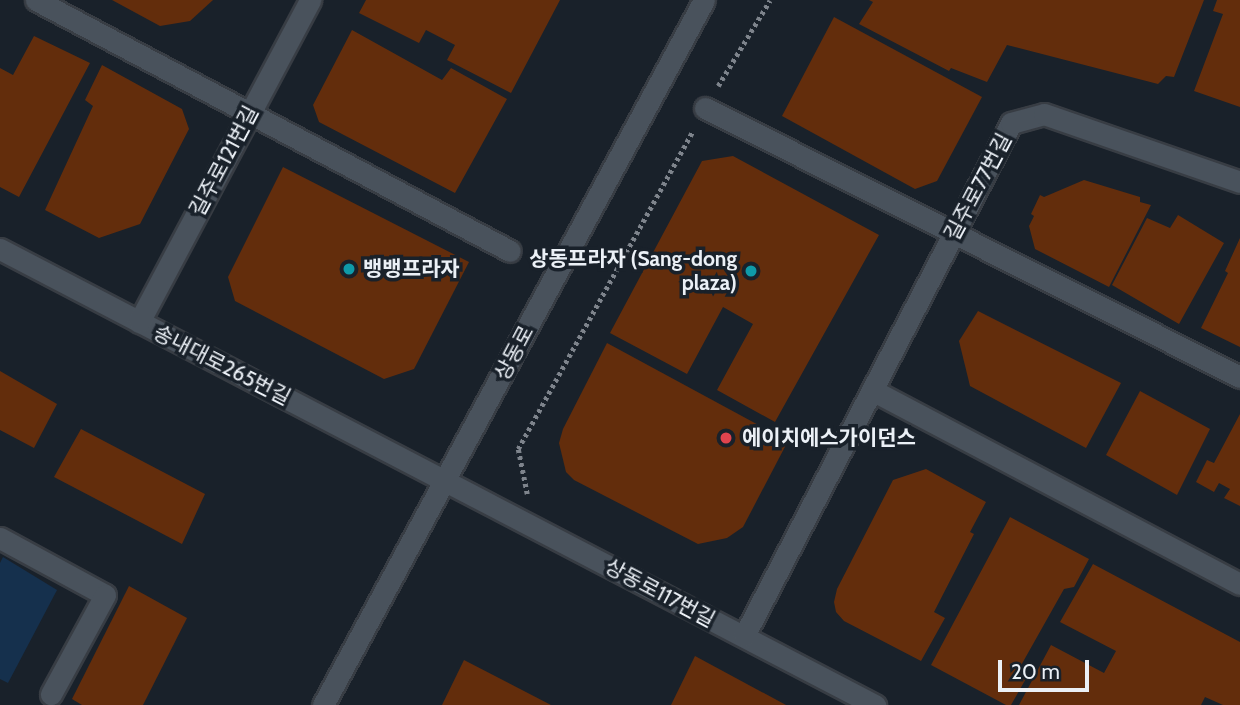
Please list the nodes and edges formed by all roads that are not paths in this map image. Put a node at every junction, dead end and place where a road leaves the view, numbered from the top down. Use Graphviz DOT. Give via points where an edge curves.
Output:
graph roads {
  1 [pos="36,0"];
  2 [pos="310,0"];
  3 [pos="704,0"];
  4 [pos="705,108"];
  5 [pos="249,113"];
  6 [pos="1240,182"];
  7 [pos="954,231"];
  8 [pos="0,249"];
  9 [pos="510,251"];
  10 [pos="139,322"];
  11 [pos="1240,377"];
  12 [pos="872,390"];
  13 [pos="445,481"];
  14 [pos="0,538"];
  15 [pos="1240,584"];
  16 [pos="744,636"];
  17 [pos="51,694"];
  18 [pos="866,703"];
  19 [pos="323,705"];
  1 -- 5 [label="street"];
  2 -- 5 [label="street, 길주로121번길"];
  3 -- 13 [label="street, 상동로"];
  4 -- 7 [label="street"];
  5 -- 9 [label="street"];
  5 -- 10 [label="street, 길주로121번길"];
  6 -- 7 [label="street, 길주로77번길" via="1044,114 1011,123"];
  7 -- 11 [label="street"];
  7 -- 12 [label="street, 길주로77번길"];
  8 -- 10 [label="street, 송내대로265번길"];
  10 -- 13 [label="street, 송내대로265번길"];
  12 -- 15 [label="street"];
  12 -- 16 [label="street, 길주로77번길"];
  13 -- 16 [label="street, 상동로117번길"];
  13 -- 19 [label="street, 상동로"];
  14 -- 17 [label="street" via="105,595"];
  16 -- 18 [label="street, 상동로117번길"];
}
